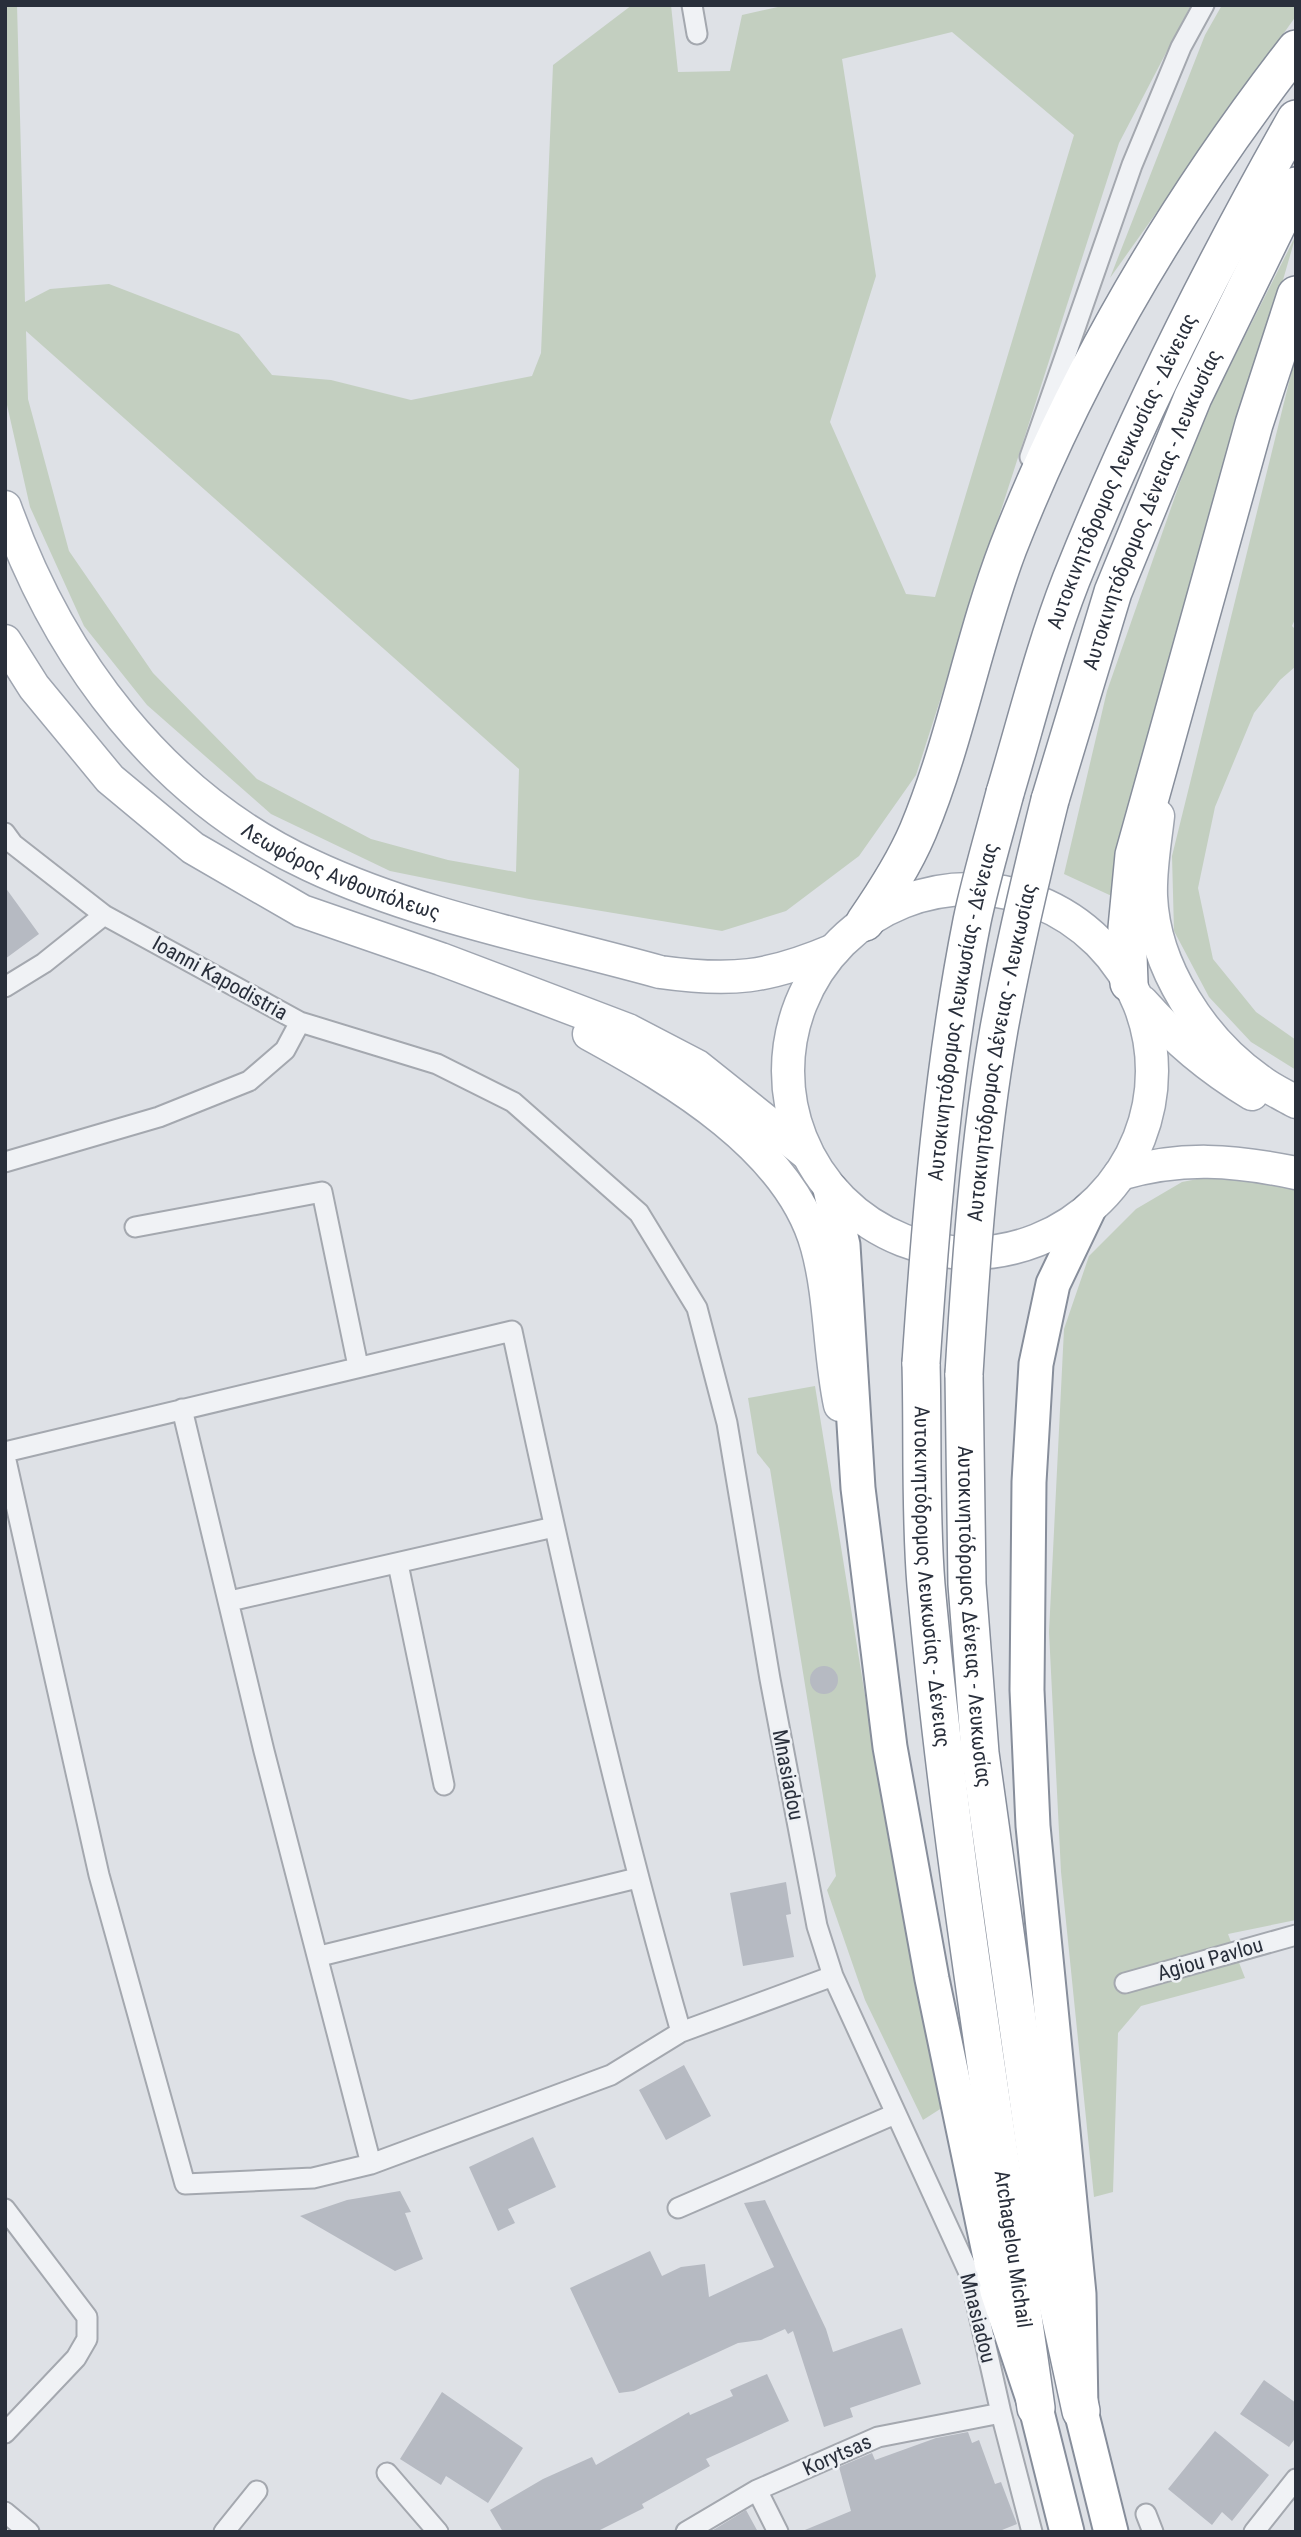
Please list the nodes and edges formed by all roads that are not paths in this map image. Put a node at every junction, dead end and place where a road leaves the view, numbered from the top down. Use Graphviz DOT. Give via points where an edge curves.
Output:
graph roads {
  1 [pos="692,5"];
  2 [pos="1204,5"];
  3 [pos="697,34"];
  4 [pos="1296,49"];
  5 [pos="1296,119"];
  6 [pos="1296,186"];
  7 [pos="1296,295"];
  8 [pos="5,507"];
  9 [pos="1007,550"];
  10 [pos="5,640"];
  11 [pos="1177,701"];
  12 [pos="5,833"];
  13 [pos="104,915"];
  14 [pos="865,922"];
  15 [pos="834,950"];
  16 [pos="441,959"];
  17 [pos="5,987"];
  18 [pos="1135,992"];
  19 [pos="300,1022"];
  20 [pos="1296,1102"];
  21 [pos="1296,1116"];
  22 [pos="806,1153"];
  23 [pos="5,1162"];
  24 [pos="1296,1172"];
  25 [pos="1120,1174"];
  26 [pos="830,1189"];
  27 [pos="1088,1211"];
  28 [pos="135,1227"];
  29 [pos="358,1366"];
  30 [pos="181,1409"];
  31 [pos="5,1454"];
  32 [pos="858,1488"];
  33 [pos="554,1527"];
  34 [pos="398,1564"];
  35 [pos="230,1601"];
  36 [pos="444,1785"];
  37 [pos="637,1878"];
  38 [pos="1296,1935"];
  39 [pos="320,1956"];
  40 [pos="972,1966"];
  41 [pos="1009,1969"];
  42 [pos="833,1976"];
  43 [pos="1125,1983"];
  44 [pos="681,2032"];
  45 [pos="895,2114"];
  46 [pos="371,2164"];
  47 [pos="678,2208"];
  48 [pos="5,2209"];
  49 [pos="1018,2410"];
  50 [pos="1081,2411"];
  51 [pos="5,2432"];
  52 [pos="387,2473"];
  53 [pos="1296,2479"];
  54 [pos="757,2490"];
  55 [pos="257,2491"];
  56 [pos="5,2512"];
  57 [pos="29,2532"];
  58 [pos="224,2532"];
  59 [pos="438,2532"];
  60 [pos="686,2532"];
  61 [pos="778,2532"];
  62 [pos="1032,2532"];
  63 [pos="1067,2532"];
  64 [pos="1111,2532"];
  65 [pos="1254,2532"];
  1 -- 3 [label="street"];
  2 -- 9 [label="street" via="1181,47 1132,165 1085,295 1031,453"];
  4 -- 9 [label="highway" via="1222,152 1087,370"];
  5 -- 40 [label="highway, Αυτοκινητόδρομος Λευκωσίας - Δένειας, bridge" via="1159,382 1070,582 1004,793 973,919 953,1033 937,1148 920,1363 926,1582"];
  6 -- 41 [label="highway, Αυτοκινητόδρομος Δένειας - Λευκωσίας, bridge" via="1193,397 1113,592 1050,800 999,1030 980,1170 964,1374 967,1584 981,1753"];
  7 -- 11 [label="highway" via="1254,424"];
  8 -- 15 [label="main road, Λεωφόρος Ανθουπόλεως" via="19,547 78,661 137,738 206,801 309,865 376,892 660,972 746,977 775,972"];
  9 -- 14 [label="highway" via="918,830 895,878"];
  10 -- 16 [label="main road" via="41,697 110,779 193,848 302,911"];
  11 -- 18 [label="highway" via="1134,855 1127,928"];
  11 -- 20 [label="main road" via="1152,861 1156,934 1183,996 1215,1042 1258,1080"];
  12 -- 13 [label="street, Ioanni Kapodistria"];
  13 -- 17 [label="street" via="44,963"];
  13 -- 19 [label="street, Ioanni Kapodistria"];
  14 -- 15 [label="main road"];
  14 -- 18 [label="main road" via="898,904 951,889 1005,891 1046,904 1079,925 1108,951"];
  15 -- 22 [label="main road" via="809,986 793,1026 788,1069 792,1112"];
  16 -- 22 [label="main road" via="628,1030 697,1066"];
  16 -- 32 [label="main road" via="538,1005 635,1059 721,1119 776,1171 808,1220 817,1247 837,1392"];
  18 -- 21 [label="main road" via="1176,1040 1211,1069"];
  18 -- 25 [label="main road" via="1152,1080 1143,1129"];
  19 -- 23 [label="street, Ioanni Kapodistria" via="285,1050 249,1081 159,1117"];
  19 -- 42 [label="street, Mnasiadou" via="437,1064 513,1102 639,1213 697,1308 727,1423 817,1926"];
  22 -- 26 [label="main road"];
  24 -- 25 [label="main road" via="1242,1161 1184,1161"];
  25 -- 27 [label="main road"];
  26 -- 27 [label="main road" via="859,1218 899,1240 963,1254 1016,1248 1054,1234"];
  26 -- 32 [label="highway" via="843,1245"];
  27 -- 50 [label="highway" via="1054,1284 1036,1364 1029,1482 1027,1690 1033,1826 1079,2294"];
  28 -- 29 [label="street" via="321,1192"];
  29 -- 30 [label="street"];
  29 -- 33 [label="street" via="512,1331"];
  30 -- 31 [label="street"];
  30 -- 35 [label="street"];
  31 -- 46 [label="street" via="99,1875 185,2185 313,2178"];
  32 -- 49 [label="highway" via="890,1747"];
  33 -- 34 [label="street"];
  33 -- 37 [label="street"];
  34 -- 35 [label="street"];
  34 -- 36 [label="street"];
  35 -- 39 [label="street" via="264,1751"];
  37 -- 39 [label="street"];
  37 -- 44 [label="street"];
  38 -- 43 [label="street, Agiou Pavlou"];
  39 -- 46 [label="street"];
  40 -- 49 [label="highway, Archagelou Michail"];
  41 -- 50 [label="highway, Archagelou Michail" via="1055,2291"];
  42 -- 44 [label="street"];
  42 -- 45 [label="street, Mnasiadou"];
  44 -- 46 [label="street" via="611,2075"];
  45 -- 47 [label="street"];
  45 -- 49 [label="street, Mnasiadou" via="970,2275"];
  48 -- 51 [label="street" via="87,2318 87,2339 76,2358"];
  49 -- 54 [label="street, Korytsas" via="878,2437"];
  49 -- 62 [label="street, Mnasiadou"];
  49 -- 63 [label="highway, Archagelou Michail"];
  50 -- 64 [label="highway, Archagelou Michail"];
  52 -- 59 [label="street"];
  53 -- 65 [label="street"];
  54 -- 60 [label="street, Korytsas"];
  54 -- 61 [label="street"];
  55 -- 58 [label="street"];
  56 -- 57 [label="street"];
}
